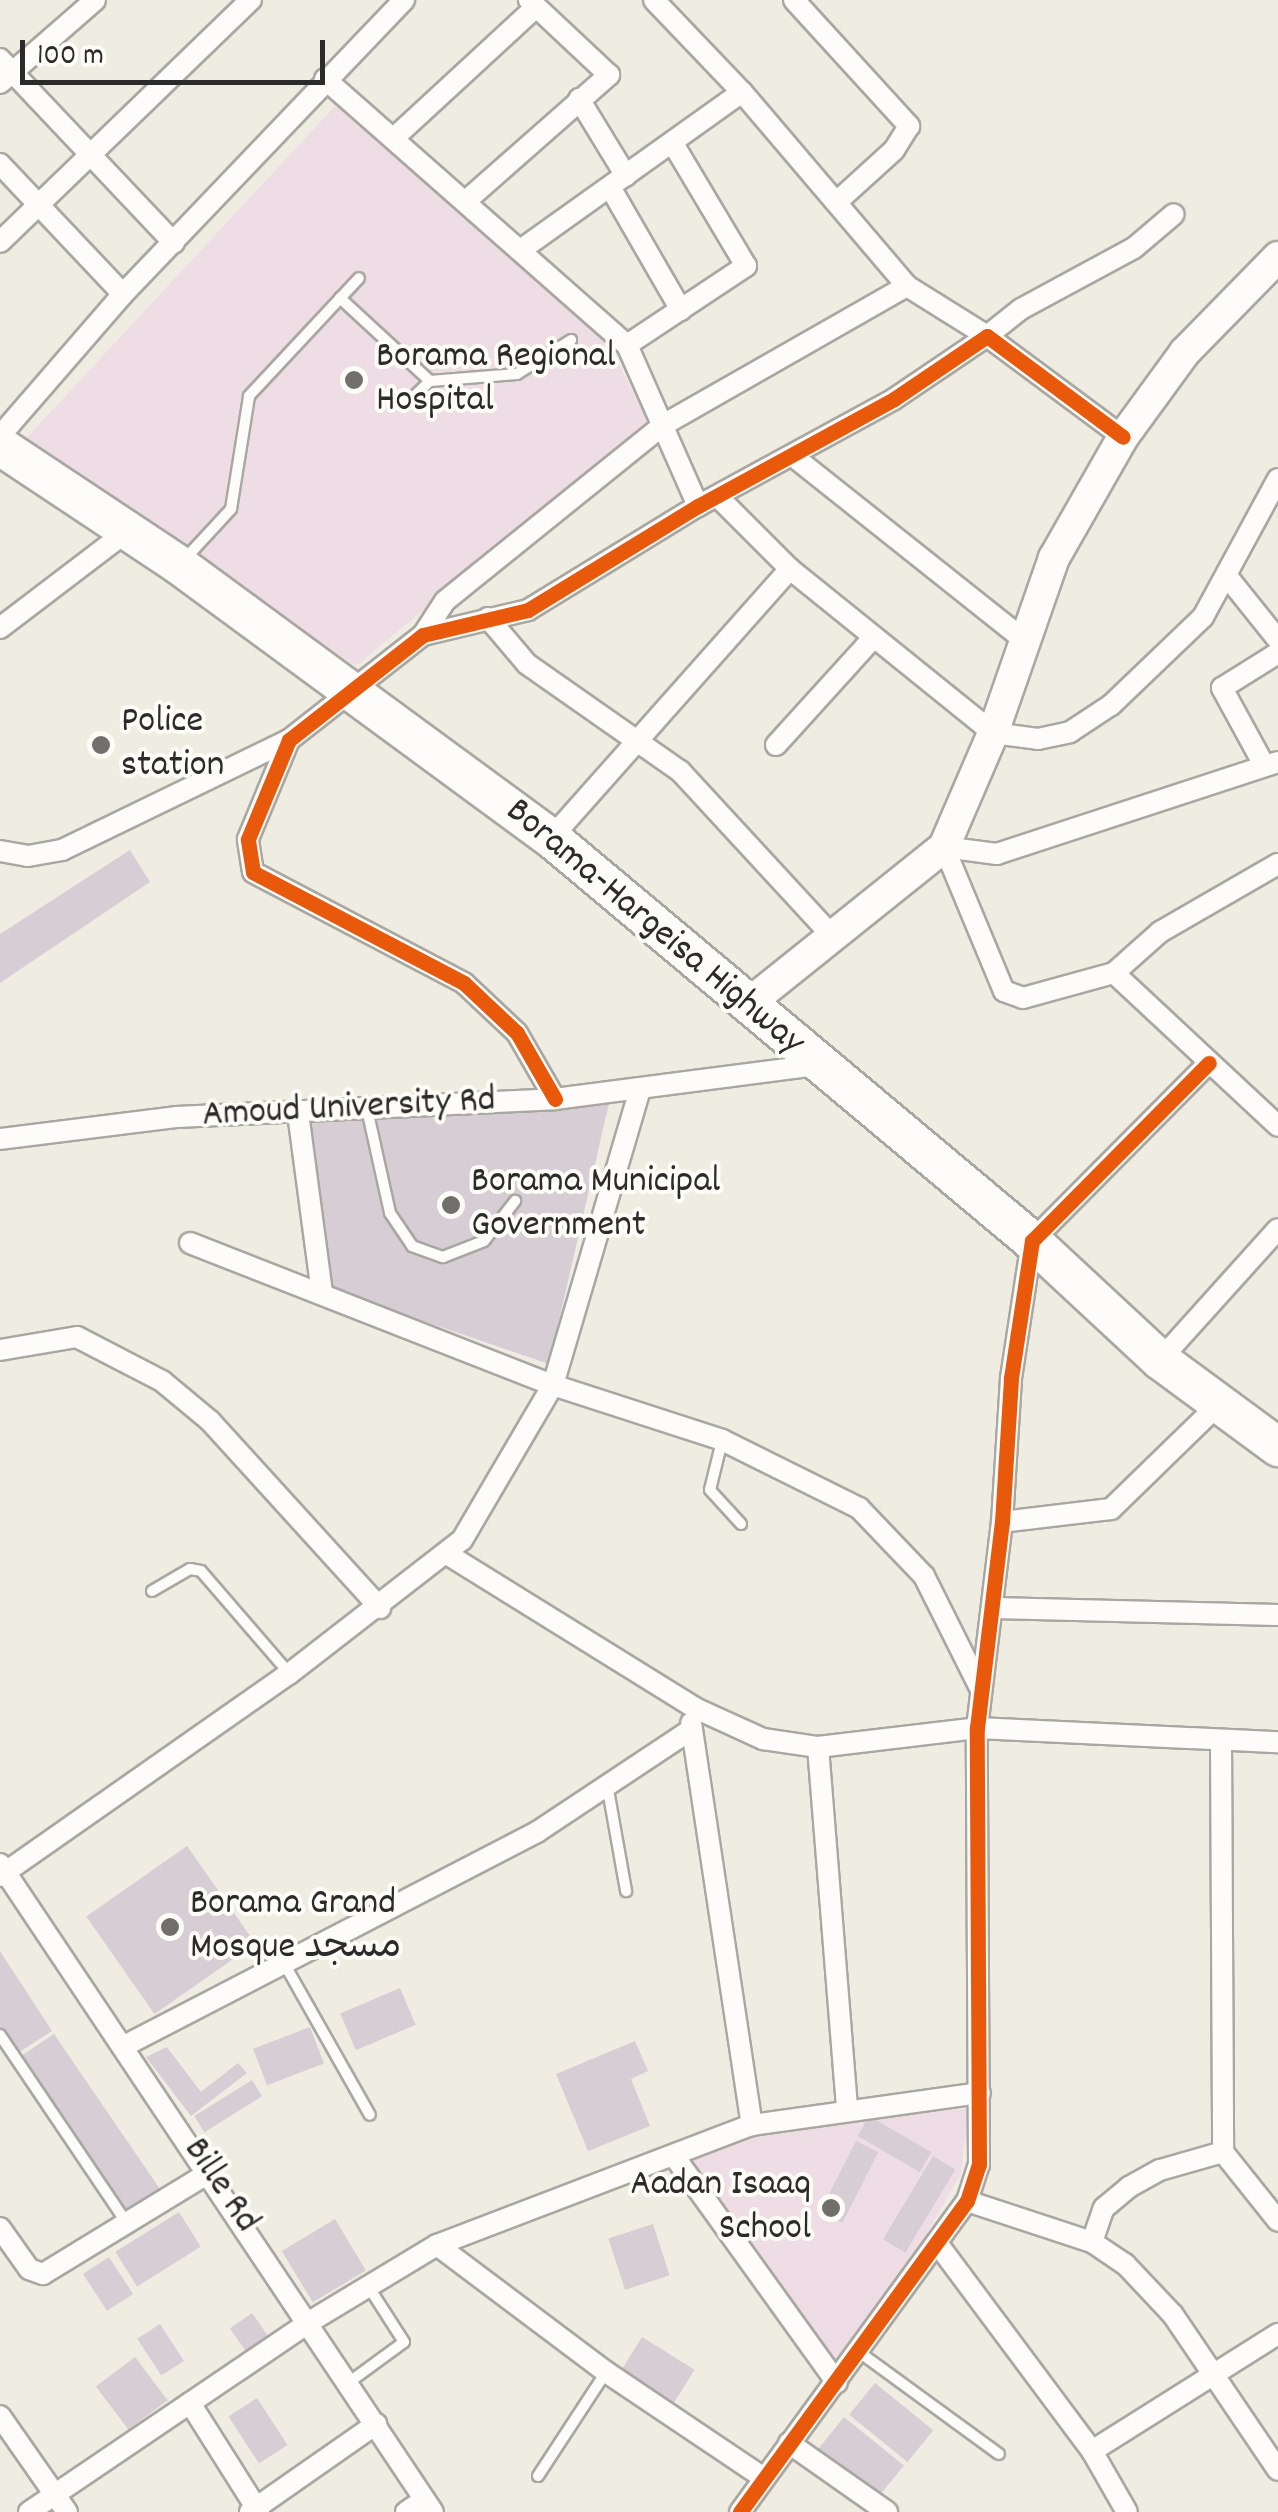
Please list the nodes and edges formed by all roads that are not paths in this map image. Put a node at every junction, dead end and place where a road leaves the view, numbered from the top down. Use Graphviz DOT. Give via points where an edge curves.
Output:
graph roads {
  1 [pos="251,0"];
  2 [pos="404,0"];
  3 [pos="654,0"];
  4 [pos="794,0"];
  5 [pos="87,2"];
  6 [pos="532,4"];
  7 [pos="4,71"];
  8 [pos="324,79"];
  9 [pos="742,92"];
  10 [pos="579,99"];
  11 [pos="396,137"];
  12 [pos="672,142"];
  13 [pos="88,152"];
  14 [pos="0,164"];
  15 [pos="618,182"];
  16 [pos="466,201"];
  17 [pos="838,201"];
  18 [pos="37,203"];
  19 [pos="1174,214"];
  20 [pos="0,242"];
  21 [pos="174,243"];
  22 [pos="522,249"];
  23 [pos="1278,257"];
  24 [pos="359,278"];
  25 [pos="907,286"];
  26 [pos="123,294"];
  27 [pos="340,298"];
  28 [pos="681,310"];
  29 [pos="987,336"];
  30 [pos="571,340"];
  31 [pos="627,345"];
  32 [pos="430,380"];
  33 [pos="405,404"];
  34 [pos="663,425"];
  35 [pos="0,436"];
  36 [pos="1123,437"];
  37 [pos="0,446"];
  38 [pos="794,457"];
  39 [pos="1275,488"];
  40 [pos="719,498"];
  41 [pos="698,506"];
  42 [pos="126,532"];
  43 [pos="179,565"];
  44 [pos="790,569"];
  45 [pos="1226,575"];
  46 [pos="488,618"];
  47 [pos="0,628"];
  48 [pos="423,634"];
  49 [pos="874,637"];
  50 [pos="1023,639"];
  51 [pos="1278,640"];
  52 [pos="1278,652"];
  53 [pos="349,693"];
  54 [pos="993,733"];
  55 [pos="289,740"];
  56 [pos="636,740"];
  57 [pos="776,745"];
  58 [pos="1271,763"];
  59 [pos="550,838"];
  60 [pos="944,847"];
  61 [pos="0,851"];
  62 [pos="1278,864"];
  63 [pos="832,936"];
  64 [pos="1114,973"];
  65 [pos="748,1004"];
  66 [pos="1208,1062"];
  67 [pos="818,1065"];
  68 [pos="640,1089"];
  69 [pos="555,1099"];
  70 [pos="367,1109"];
  71 [pos="298,1113"];
  72 [pos="1278,1126"];
  73 [pos="0,1139"];
  74 [pos="515,1202"];
  75 [pos="1278,1229"];
  76 [pos="1032,1241"];
  77 [pos="190,1243"];
  78 [pos="322,1294"];
  79 [pos="0,1350"];
  80 [pos="1160,1360"];
  81 [pos="552,1384"];
  82 [pos="1221,1402"];
  83 [pos="722,1440"];
  84 [pos="1278,1447"];
  85 [pos="1002,1522"];
  86 [pos="741,1524"];
  87 [pos="447,1554"];
  88 [pos="152,1591"];
  89 [pos="380,1608"];
  90 [pos="994,1608"];
  91 [pos="1278,1615"];
  92 [pos="289,1674"];
  93 [pos="982,1692"];
  94 [pos="695,1708"];
  95 [pos="976,1728"];
  96 [pos="689,1731"];
  97 [pos="1221,1740"];
  98 [pos="1278,1742"];
  99 [pos="818,1746"];
  100 [pos="608,1784"];
  101 [pos="2,1871"];
  102 [pos="626,1892"];
  103 [pos="285,1965"];
  104 [pos="0,2035"];
  105 [pos="126,2045"];
  106 [pos="980,2093"];
  107 [pos="846,2109"];
  108 [pos="370,2115"];
  109 [pos="752,2125"];
  110 [pos="1223,2152"];
  111 [pos="674,2156"];
  112 [pos="210,2172"];
  113 [pos="967,2200"];
  114 [pos="1278,2221"];
  115 [pos="128,2224"];
  116 [pos="0,2228"];
  117 [pos="1092,2242"];
  118 [pos="937,2243"];
  119 [pos="437,2245"];
  120 [pos="367,2285"];
  121 [pos="311,2321"];
  122 [pos="1278,2334"];
  123 [pos="859,2352"];
  124 [pos="606,2372"];
  125 [pos="1213,2372"];
  126 [pos="348,2383"];
  127 [pos="836,2383"];
  128 [pos="190,2403"];
  129 [pos="0,2416"];
  130 [pos="376,2424"];
  131 [pos="788,2443"];
  132 [pos="1092,2451"];
  133 [pos="999,2454"];
  134 [pos="1276,2462"];
  135 [pos="538,2476"];
  136 [pos="764,2478"];
  137 [pos="61,2503"];
  138 [pos="429,2506"];
  139 [pos="255,2511"];
  140 [pos="28,2512"];
  141 [pos="406,2512"];
  142 [pos="740,2512"];
  143 [pos="887,2512"];
  144 [pos="1128,2512"];
  1 -- 13 [label="street"];
  2 -- 8 [label="street"];
  3 -- 9 [label="street"];
  4 -- 17 [label="street" via="908,126 894,150"];
  5 -- 7 [label="street"];
  6 -- 10 [label="street" via="609,75"];
  6 -- 11 [label="street"];
  7 -- 13 [label="street"];
  8 -- 11 [label="street"];
  8 -- 21 [label="street"];
  9 -- 12 [label="street"];
  9 -- 17 [label="street"];
  10 -- 15 [label="street"];
  10 -- 16 [label="street"];
  11 -- 16 [label="street"];
  12 -- 15 [label="street"];
  12 -- 28 [label="street" via="746,266"];
  13 -- 18 [label="street"];
  13 -- 21 [label="street"];
  14 -- 18 [label="street"];
  15 -- 22 [label="street"];
  15 -- 28 [label="street"];
  16 -- 22 [label="street"];
  17 -- 25 [label="street"];
  18 -- 20 [label="street"];
  18 -- 26 [label="street"];
  19 -- 29 [label="street" via="1134,248 1021,308"];
  21 -- 26 [label="street"];
  22 -- 31 [label="street"];
  23 -- 36 [label="street" via="1185,352"];
  24 -- 27 [label="lane"];
  25 -- 29 [label="street"];
  25 -- 34 [label="street"];
  26 -- 35 [label="street"];
  27 -- 32 [label="lane"];
  27 -- 43 [label="lane" via="249,396 231,509"];
  28 -- 31 [label="street"];
  29 -- 36 [label="street"];
  29 -- 38 [label="street"];
  30 -- 32 [label="lane" via="517,374"];
  31 -- 34 [label="street"];
  32 -- 33 [label="lane"];
  34 -- 41 [label="street"];
  34 -- 48 [label="street" via="445,602"];
  36 -- 50 [label="street" via="1054,558"];
  37 -- 42 [label="highway, Borama-Hargeisa Highway"];
  38 -- 40 [label="street"];
  38 -- 50 [label="street"];
  39 -- 45 [label="street"];
  40 -- 41 [label="street"];
  40 -- 44 [label="street"];
  41 -- 46 [label="street" via="528,610"];
  42 -- 43 [label="highway, Borama-Hargeisa Highway"];
  42 -- 47 [label="street"];
  43 -- 53 [label="highway, Borama-Hargeisa Highway"];
  44 -- 49 [label="street"];
  44 -- 56 [label="street"];
  45 -- 51 [label="street"];
  45 -- 54 [label="street" via="1203,618 1158,666 1084,723 1038,738"];
  46 -- 48 [label="street"];
  46 -- 56 [label="street" via="527,664"];
  48 -- 53 [label="street"];
  49 -- 54 [label="street"];
  49 -- 57 [label="street"];
  50 -- 54 [label="street"];
  52 -- 58 [label="street" via="1222,688"];
  53 -- 55 [label="street"];
  53 -- 59 [label="highway, Borama-Hargeisa Highway"];
  54 -- 60 [label="street"];
  55 -- 61 [label="street" via="62,850 28,856"];
  55 -- 69 [label="street" via="248,839 253,872 492,1004"];
  56 -- 59 [label="street"];
  56 -- 63 [label="street" via="680,771"];
  58 -- 60 [label="street" via="996,854"];
  59 -- 65 [label="highway, Borama-Hargeisa Highway"];
  60 -- 63 [label="street"];
  60 -- 64 [label="street" via="1004,992 1022,998"];
  62 -- 64 [label="street" via="1160,932"];
  63 -- 65 [label="street"];
  64 -- 66 [label="street"];
  65 -- 67 [label="highway, Borama-Hargeisa Highway"];
  66 -- 72 [label="street"];
  66 -- 76 [label="street"];
  67 -- 68 [label="street, Amoud University Rd"];
  67 -- 76 [label="highway, Borama-Hargeisa Highway"];
  68 -- 69 [label="street, Amoud University Rd"];
  68 -- 81 [label="street"];
  69 -- 70 [label="street, Amoud University Rd"];
  70 -- 71 [label="street, Amoud University Rd"];
  70 -- 74 [label="lane" via="390,1214 412,1246 443,1257 484,1241"];
  71 -- 73 [label="street, Amoud University Rd" via="176,1117"];
  71 -- 78 [label="street"];
  75 -- 80 [label="street"];
  76 -- 80 [label="highway, Borama-Hargeisa Highway"];
  76 -- 85 [label="street" via="1011,1378"];
  77 -- 78 [label="street"];
  78 -- 81 [label="street"];
  79 -- 89 [label="street" via="77,1337 162,1381 210,1421"];
  80 -- 82 [label="highway, Borama-Hargeisa Highway"];
  81 -- 83 [label="street"];
  81 -- 87 [label="street" via="485,1504"];
  82 -- 84 [label="highway, Borama-Hargeisa Highway"];
  82 -- 85 [label="street" via="1111,1509"];
  83 -- 86 [label="lane" via="710,1490"];
  83 -- 93 [label="street" via="860,1508 894,1538 949,1614"];
  85 -- 90 [label="street"];
  87 -- 89 [label="street"];
  87 -- 94 [label="street"];
  88 -- 92 [label="lane" via="190,1569 201,1571"];
  89 -- 92 [label="street"];
  90 -- 91 [label="street"];
  90 -- 93 [label="street"];
  92 -- 101 [label="street"];
  93 -- 95 [label="street"];
  94 -- 96 [label="street"];
  94 -- 99 [label="street" via="762,1739"];
  95 -- 97 [label="street"];
  95 -- 99 [label="street"];
  95 -- 106 [label="street"];
  96 -- 100 [label="street"];
  96 -- 109 [label="street" via="724,1909"];
  97 -- 98 [label="street"];
  97 -- 110 [label="street"];
  99 -- 107 [label="street"];
  100 -- 102 [label="lane"];
  100 -- 103 [label="street" via="537,1832"];
  101 -- 105 [label="street, Bille Rd"];
  103 -- 105 [label="street"];
  103 -- 108 [label="lane"];
  104 -- 115 [label="lane"];
  105 -- 112 [label="street, Bille Rd"];
  106 -- 107 [label="street"];
  106 -- 113 [label="street" via="978,2165"];
  107 -- 109 [label="street"];
  109 -- 111 [label="street"];
  110 -- 114 [label="street"];
  110 -- 117 [label="street" via="1160,2170 1129,2187 1104,2208"];
  111 -- 119 [label="street"];
  111 -- 127 [label="street"];
  112 -- 115 [label="street"];
  112 -- 121 [label="street, Bille Rd"];
  113 -- 117 [label="street"];
  113 -- 118 [label="street"];
  115 -- 116 [label="street" via="36,2274"];
  117 -- 125 [label="street" via="1150,2286"];
  118 -- 123 [label="street"];
  118 -- 132 [label="street"];
  119 -- 120 [label="street"];
  119 -- 124 [label="street"];
  120 -- 121 [label="street"];
  120 -- 126 [label="lane" via="404,2342"];
  121 -- 126 [label="street, Bille Rd"];
  121 -- 128 [label="street"];
  122 -- 125 [label="street"];
  123 -- 127 [label="street"];
  123 -- 133 [label="lane"];
  124 -- 135 [label="lane"];
  124 -- 136 [label="street"];
  125 -- 132 [label="street"];
  125 -- 134 [label="street"];
  126 -- 130 [label="street, Bille Rd"];
  127 -- 131 [label="street"];
  128 -- 137 [label="street"];
  128 -- 139 [label="street"];
  129 -- 137 [label="street"];
  130 -- 138 [label="street, Bille Rd"];
  130 -- 139 [label="street"];
  131 -- 136 [label="street"];
  131 -- 143 [label="street"];
  132 -- 144 [label="street"];
  136 -- 142 [label="street"];
  137 -- 140 [label="street"];
  138 -- 141 [label="street"];
}
